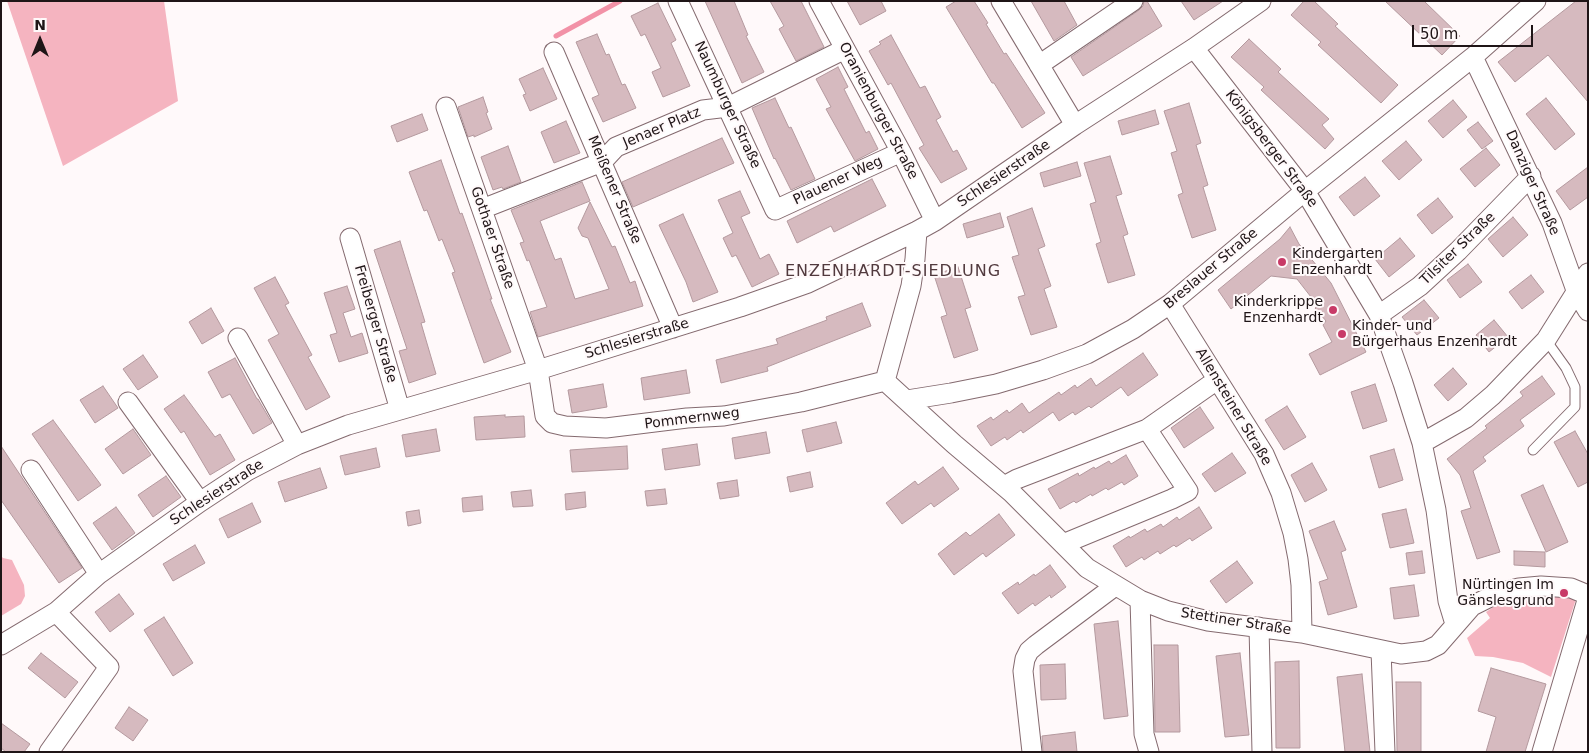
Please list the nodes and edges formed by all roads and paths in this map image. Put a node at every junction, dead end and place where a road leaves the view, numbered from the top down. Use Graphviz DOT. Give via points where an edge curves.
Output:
graph roads {
  1 [pos="678,1"];
  2 [pos="819,1"];
  3 [pos="1001,1"];
  4 [pos="1132,1"];
  5 [pos="1261,1"];
  6 [pos="1536,1"];
  7 [pos="1194,48"];
  8 [pos="845,49"];
  9 [pos="554,52"];
  10 [pos="1473,58"];
  11 [pos="1039,65"];
  12 [pos="446,106"];
  13 [pos="728,106"];
  14 [pos="1075,125"];
  15 [pos="901,152"];
  16 [pos="602,162"];
  17 [pos="1531,176"];
  18 [pos="1304,191"];
  19 [pos="482,209"];
  20 [pos="775,210"];
  21 [pos="935,221"];
  22 [pos="917,231"];
  23 [pos="350,238"];
  24 [pos="1588,273"];
  25 [pos="1577,293"];
  26 [pos="1170,304"];
  27 [pos="1588,311"];
  28 [pos="1379,315"];
  29 [pos="672,328"];
  30 [pos="238,338"];
  31 [pos="1546,340"];
  32 [pos="538,370"];
  33 [pos="1218,380"];
  34 [pos="885,381"];
  35 [pos="908,400"];
  36 [pos="128,402"];
  37 [pos="400,410"];
  38 [pos="1147,429"];
  39 [pos="1422,443"];
  40 [pos="297,445"];
  41 [pos="1533,450"];
  42 [pos="31,470"];
  43 [pos="1004,486"];
  44 [pos="200,502"];
  45 [pos="1063,544"];
  46 [pos="99,574"];
  47 [pos="1115,586"];
  48 [pos="1588,596"];
  49 [pos="1140,600"];
  50 [pos="56,612"];
  51 [pos="1455,624"];
  52 [pos="1259,627"];
  53 [pos="1302,632"];
  54 [pos="1,645"];
  55 [pos="1381,651"];
  56 [pos="49,752"];
  57 [pos="1032,752"];
  58 [pos="1148,752"];
  59 [pos="1262,752"];
  60 [pos="1385,752"];
  61 [pos="1542,752"];
  1 -- 13 [label="street, Naumburger Straße"];
  2 -- 8 [label="street, Oranienburger Straße"];
  3 -- 11 [label="street"];
  4 -- 11 [label="street"];
  5 -- 7 [label="street, Schlesierstraße"];
  6 -- 10 [label="street, Breslauer Straße"];
  7 -- 14 [label="street, Schlesierstraße"];
  7 -- 18 [label="street, Königsberger Straße"];
  8 -- 13 [label="street, Jenaer Platz"];
  8 -- 15 [label="street, Oranienburger Straße"];
  9 -- 16 [label="street, Meißener Straße"];
  10 -- 17 [label="street, Danziger Straße"];
  10 -- 18 [label="street, Breslauer Straße"];
  11 -- 14 [label="street"];
  12 -- 19 [label="street, Gothaer Straße"];
  13 -- 16 [label="street, Jenaer Platz" via="703,110 616,147"];
  13 -- 20 [label="street, Naumburger Straße"];
  14 -- 21 [label="street, Schlesierstraße"];
  15 -- 20 [label="street, Plauener Weg"];
  15 -- 21 [label="street, Oranienburger Straße"];
  16 -- 19 [label="street"];
  16 -- 29 [label="street, Meißener Straße"];
  17 -- 25 [label="street, Danziger Straße"];
  17 -- 28 [label="street, Tilsiter Straße" via="1420,286"];
  18 -- 26 [label="street, Breslauer Straße"];
  18 -- 28 [label="street, Königsberger Straße"];
  19 -- 32 [label="street, Gothaer Straße"];
  21 -- 22 [label="street, Schlesierstraße"];
  22 -- 29 [label="street, Schlesierstraße" via="808,283"];
  22 -- 34 [label="street" via="910,286"];
  23 -- 37 [label="street, Freiberger Straße"];
  24 -- 25 [label="street"];
  25 -- 27 [label="street, Danziger Straße"];
  25 -- 31 [label="street"];
  26 -- 33 [label="street, Allensteiner Straße"];
  26 -- 35 [label="street, Breslauer Straße" via="1133,329 1078,357 996,384"];
  28 -- 39 [label="street, Königsberger Straße"];
  29 -- 32 [label="street, Schlesierstraße"];
  30 -- 40 [label="street"];
  31 -- 39 [label="street" via="1466,418"];
  31 -- 41 [label="lane" via="1566,368 1575,388 1575,407"];
  32 -- 34 [label="street, Pommernweg" via="545,416 565,426 586,428 724,416 801,402"];
  32 -- 37 [label="street, Schlesierstraße"];
  33 -- 38 [label="street"];
  33 -- 53 [label="street, Allensteiner Straße" via="1264,454 1282,494 1298,559"];
  34 -- 35 [label="street, Stettiner Straße"];
  35 -- 43 [label="street, Stettiner Straße"];
  36 -- 44 [label="street"];
  37 -- 40 [label="street, Schlesierstraße" via="348,425"];
  38 -- 43 [label="street"];
  38 -- 45 [label="street" via="1188,491"];
  39 -- 51 [label="street, Königsberger Straße" via="1436,510 1448,601"];
  40 -- 44 [label="street, Schlesierstraße" via="247,470"];
  42 -- 46 [label="street"];
  43 -- 45 [label="street, Stettiner Straße"];
  44 -- 46 [label="street, Schlesierstraße"];
  45 -- 47 [label="street, Stettiner Straße" via="1087,568"];
  46 -- 50 [label="street, Schlesierstraße"];
  47 -- 49 [label="street, Stettiner Straße"];
  47 -- 57 [label="street" via="1029,651 1023,671"];
  48 -- 51 [label="street, Stettiner Straße" via="1571,588 1519,588 1496,594 1472,606"];
  48 -- 61 [label="street"];
  49 -- 52 [label="street, Stettiner Straße" via="1208,621"];
  49 -- 58 [label="street" via="1144,734"];
  50 -- 54 [label="street, Schlesierstraße"];
  50 -- 56 [label="street" via="108,666"];
  51 -- 55 [label="street, Stettiner Straße" via="1438,645 1426,651 1401,654"];
  52 -- 53 [label="street, Stettiner Straße"];
  52 -- 59 [label="street"];
  53 -- 55 [label="street, Stettiner Straße"];
  55 -- 60 [label="street"];
}
